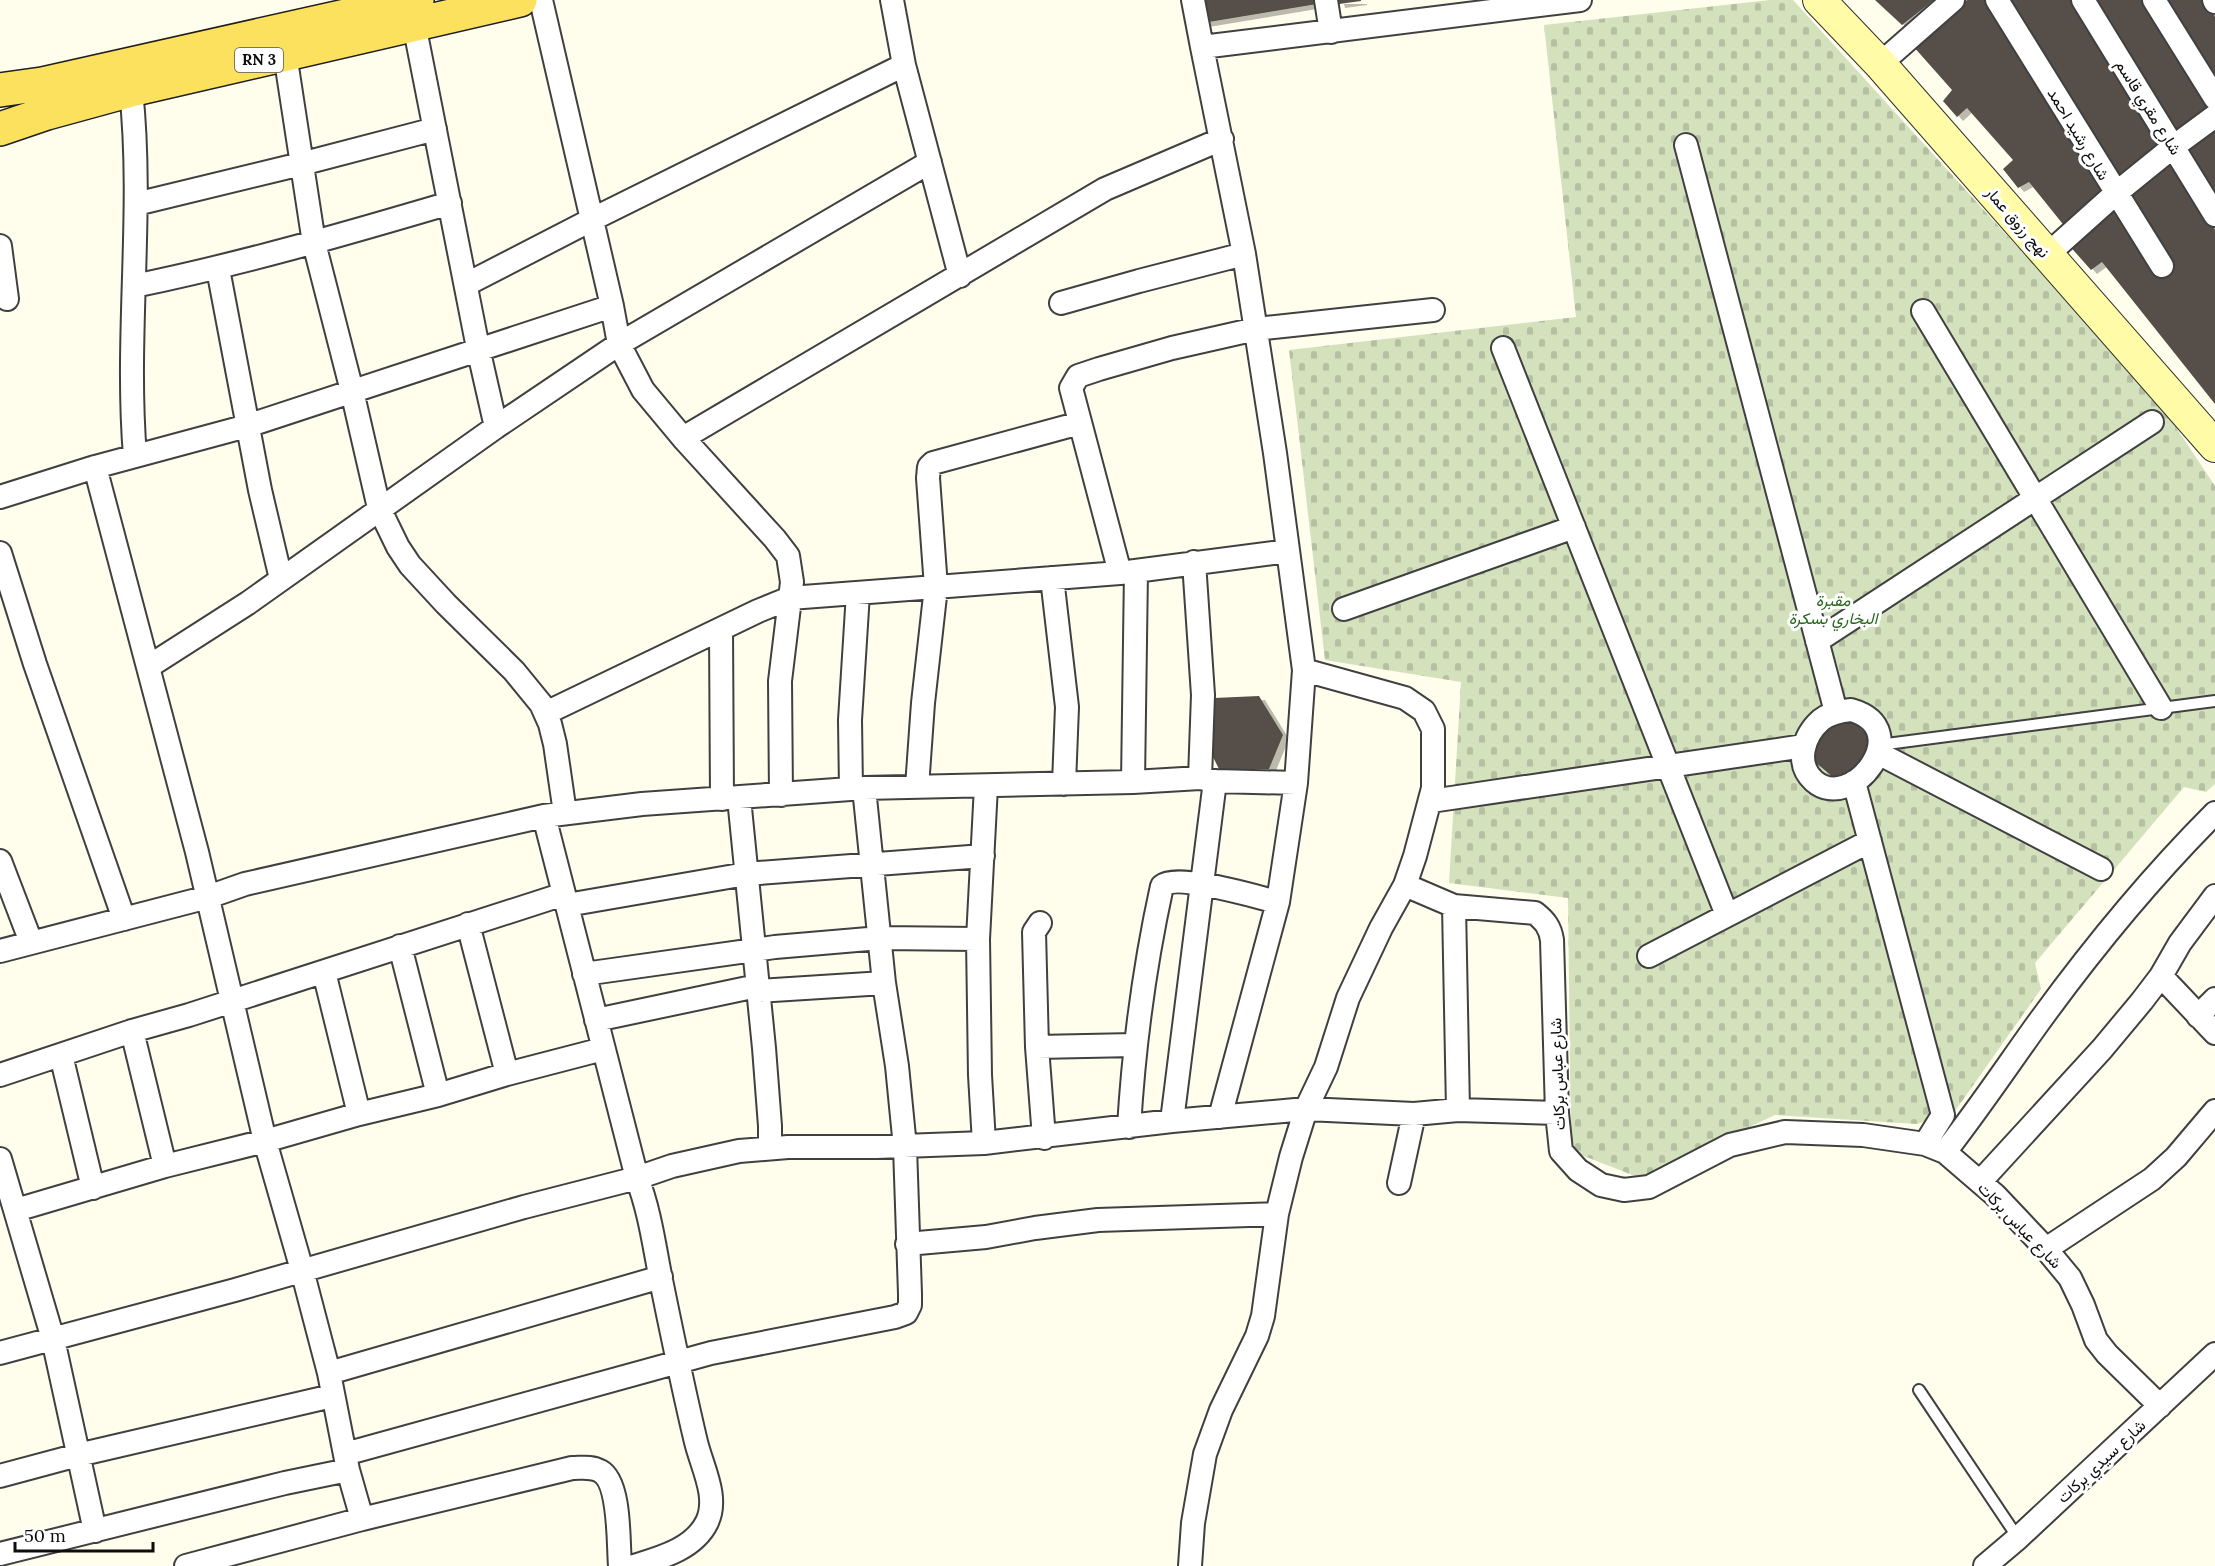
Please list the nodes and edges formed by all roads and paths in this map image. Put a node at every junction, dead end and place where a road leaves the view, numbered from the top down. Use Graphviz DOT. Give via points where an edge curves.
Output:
graph roads {
  1 [pos="520,0"];
  2 [pos="541,0"];
  3 [pos="892,0"];
  4 [pos="1193,0"];
  5 [pos="1326,0"];
  6 [pos="1580,0"];
  7 [pos="1819,0"];
  8 [pos="1844,0"];
  9 [pos="1953,0"];
  10 [pos="1997,0"];
  11 [pos="2083,0"];
  12 [pos="2154,0"];
  13 [pos="1502,5"];
  14 [pos="416,12"];
  15 [pos="1330,32"];
  16 [pos="1202,47"];
  17 [pos="285,54"];
  18 [pos="1886,58"];
  19 [pos="904,65"];
  20 [pos="0,90"];
  21 [pos="131,90"];
  22 [pos="2215,98"];
  23 [pos="2215,116"];
  24 [pos="0,129"];
  25 [pos="435,129"];
  26 [pos="1222,139"];
  27 [pos="1686,145"];
  28 [pos="2173,147"];
  29 [pos="930,162"];
  30 [pos="301,164"];
  31 [pos="2115,194"];
  32 [pos="450,203"];
  33 [pos="136,204"];
  34 [pos="2215,215"];
  35 [pos="592,219"];
  36 [pos="314,243"];
  37 [pos="0,246"];
  38 [pos="2052,249"];
  39 [pos="1244,254"];
  40 [pos="2162,266"];
  41 [pos="218,269"];
  42 [pos="960,276"];
  43 [pos="467,284"];
  44 [pos="134,286"];
  45 [pos="7,299"];
  46 [pos="1061,303"];
  47 [pos="612,306"];
  48 [pos="1433,310"];
  49 [pos="1923,311"];
  50 [pos="1256,329"];
  51 [pos="619,344"];
  52 [pos="478,348"];
  53 [pos="1503,348"];
  54 [pos="352,391"];
  55 [pos="2215,421"];
  56 [pos="2152,422"];
  57 [pos="1080,423"];
  58 [pos="247,426"];
  59 [pos="496,427"];
  60 [pos="683,438"];
  61 [pos="2215,446"];
  62 [pos="135,456"];
  63 [pos="95,467"];
  64 [pos="0,497"];
  65 [pos="2035,498"];
  66 [pos="379,508"];
  67 [pos="1574,527"];
  68 [pos="1288,551"];
  69 [pos="0,553"];
  70 [pos="1194,562"];
  71 [pos="1128,572"];
  72 [pos="1052,578"];
  73 [pos="281,579"];
  74 [pos="936,587"];
  75 [pos="858,593"];
  76 [pos="790,598"];
  77 [pos="1344,609"];
  78 [pos="721,629"];
  79 [pos="1817,641"];
  80 [pos="148,667"];
  81 [pos="1304,670"];
  82 [pos="2215,701"];
  83 [pos="2161,708"];
  84 [pos="1836,712"];
  85 [pos="546,713"];
  86 [pos="1804,746"];
  87 [pos="1879,749"];
  88 [pos="1668,766"];
  89 [pos="1207,780"];
  90 [pos="1133,782"];
  91 [pos="1854,782"];
  92 [pos="1064,783"];
  93 [pos="1296,783"];
  94 [pos="986,786"];
  95 [pos="917,787"];
  96 [pos="858,788"];
  97 [pos="781,795"];
  98 [pos="730,799"];
  99 [pos="1431,801"];
  100 [pos="2215,813"];
  101 [pos="555,815"];
  102 [pos="1870,841"];
  103 [pos="983,856"];
  104 [pos="0,861"];
  105 [pos="872,866"];
  106 [pos="2101,869"];
  107 [pos="746,874"];
  108 [pos="1202,884"];
  109 [pos="1405,885"];
  110 [pos="2215,896"];
  111 [pos="208,897"];
  112 [pos="565,900"];
  113 [pos="1278,902"];
  114 [pos="1454,906"];
  115 [pos="1727,915"];
  116 [pos="124,919"];
  117 [pos="1040,923"];
  118 [pos="468,924"];
  119 [pos="880,938"];
  120 [pos="978,939"];
  121 [pos="31,942"];
  122 [pos="400,946"];
  123 [pos="753,950"];
  124 [pos="0,951"];
  125 [pos="1649,956"];
  126 [pos="324,972"];
  127 [pos="584,974"];
  128 [pos="2162,976"];
  129 [pos="884,983"];
  130 [pos="757,989"];
  131 [pos="2215,999"];
  132 [pos="234,1001"];
  133 [pos="2198,1016"];
  134 [pos="596,1020"];
  135 [pos="132,1031"];
  136 [pos="2215,1033"];
  137 [pos="1134,1045"];
  138 [pos="1037,1047"];
  139 [pos="603,1049"];
  140 [pos="61,1055"];
  141 [pos="507,1074"];
  142 [pos="0,1075"];
  143 [pos="438,1095"];
  144 [pos="1306,1109"];
  145 [pos="1458,1110"];
  146 [pos="2215,1111"];
  147 [pos="1557,1113"];
  148 [pos="358,1114"];
  149 [pos="1414,1114"];
  150 [pos="1220,1117"];
  151 [pos="1172,1121"];
  152 [pos="1129,1127"];
  153 [pos="1044,1138"];
  154 [pos="265,1141"];
  155 [pos="984,1143"];
  156 [pos="905,1147"];
  157 [pos="770,1148"];
  158 [pos="1935,1148"];
  159 [pos="0,1159"];
  160 [pos="165,1166"];
  161 [pos="637,1178"];
  162 [pos="1980,1182"];
  163 [pos="1399,1183"];
  164 [pos="93,1188"];
  165 [pos="16,1210"];
  166 [pos="1277,1214"];
  167 [pos="907,1244"];
  168 [pos="2046,1248"];
  169 [pos="302,1270"];
  170 [pos="661,1277"];
  171 [pos="53,1339"];
  172 [pos="0,1353"];
  173 [pos="2215,1354"];
  174 [pos="676,1361"];
  175 [pos="329,1373"];
  176 [pos="1920,1390"];
  177 [pos="332,1396"];
  178 [pos="2160,1406"];
  179 [pos="78,1455"];
  180 [pos="346,1462"];
  181 [pos="0,1476"];
  182 [pos="362,1519"];
  183 [pos="95,1531"];
  184 [pos="2018,1538"];
  185 [pos="0,1554"];
  186 [pos="186,1566"];
  187 [pos="620,1566"];
  188 [pos="634,1566"];
  189 [pos="1190,1566"];
  190 [pos="1985,1566"];
  1 -- 14 [label="main road, RN 3"];
  2 -- 35 [label="street"];
  3 -- 19 [label="street"];
  4 -- 16 [label="street"];
  5 -- 15 [label="street"];
  6 -- 13 [label="street"];
  7 -- 18 [label="main road, نهج رزوق عمار"];
  8 -- 18 [label="main road, نهج رزوق عمار"];
  9 -- 18 [label="street"];
  10 -- 31 [label="street, شارع رشيد احمد"];
  11 -- 28 [label="street, شارع مقري قاسم"];
  12 -- 22 [label="street"];
  13 -- 15 [label="street"];
  14 -- 17 [label="main road, RN 3"];
  14 -- 20 [label="main road, RN 3"];
  14 -- 25 [label="street"];
  15 -- 16 [label="street"];
  16 -- 26 [label="street"];
  17 -- 21 [label="main road, RN 3"];
  17 -- 30 [label="street"];
  18 -- 38 [label="main road, نهج رزوق عمار"];
  19 -- 29 [label="street"];
  19 -- 35 [label="street"];
  21 -- 24 [label="main road, RN 3"];
  21 -- 33 [label="street"];
  23 -- 28 [label="street"];
  25 -- 30 [label="street"];
  25 -- 32 [label="street"];
  26 -- 39 [label="street"];
  26 -- 42 [label="street" via="1105,189"];
  27 -- 79 [label="street"];
  28 -- 31 [label="street"];
  28 -- 34 [label="street, شارع مقري قاسم"];
  29 -- 42 [label="street"];
  29 -- 51 [label="street"];
  30 -- 33 [label="street"];
  30 -- 36 [label="street"];
  31 -- 38 [label="street"];
  31 -- 40 [label="street, شارع رشيد احمد"];
  32 -- 36 [label="street"];
  32 -- 43 [label="street"];
  33 -- 44 [label="street"];
  35 -- 43 [label="street"];
  35 -- 47 [label="street"];
  36 -- 41 [label="street"];
  36 -- 54 [label="street"];
  37 -- 45 [label="street"];
  38 -- 55 [label="main road, نهج رزوق عمار"];
  38 -- 61 [label="main road, نهج رزوق عمار"];
  39 -- 46 [label="street"];
  39 -- 50 [label="street"];
  41 -- 44 [label="street"];
  41 -- 58 [label="street"];
  42 -- 60 [label="street"];
  43 -- 52 [label="street"];
  44 -- 62 [label="street" via="131,366"];
  47 -- 51 [label="street"];
  47 -- 52 [label="street"];
  48 -- 50 [label="street"];
  49 -- 65 [label="street"];
  50 -- 57 [label="street" via="1172,348 1078,376 1071,388"];
  50 -- 68 [label="street"];
  51 -- 59 [label="street"];
  51 -- 60 [label="street" via="643,390"];
  52 -- 54 [label="street"];
  52 -- 59 [label="street"];
  53 -- 67 [label="street"];
  54 -- 58 [label="street"];
  54 -- 66 [label="street"];
  56 -- 65 [label="street"];
  57 -- 71 [label="street"];
  57 -- 74 [label="street" via="929,467"];
  58 -- 62 [label="street"];
  58 -- 73 [label="street"];
  59 -- 66 [label="street"];
  60 -- 76 [label="street" via="788,556"];
  62 -- 63 [label="street"];
  63 -- 64 [label="street"];
  63 -- 80 [label="street"];
  65 -- 79 [label="street"];
  65 -- 83 [label="street"];
  66 -- 73 [label="street"];
  66 -- 85 [label="street" via="410,565 514,671"];
  67 -- 77 [label="street"];
  67 -- 88 [label="street"];
  68 -- 70 [label="street"];
  68 -- 81 [label="street"];
  69 -- 116 [label="street"];
  70 -- 71 [label="street"];
  70 -- 89 [label="street"];
  71 -- 72 [label="street"];
  71 -- 90 [label="street"];
  72 -- 74 [label="street"];
  72 -- 92 [label="street" via="1067,707"];
  73 -- 80 [label="street"];
  74 -- 75 [label="street"];
  74 -- 95 [label="street"];
  75 -- 76 [label="street"];
  75 -- 96 [label="street" via="850,720"];
  76 -- 78 [label="street"];
  76 -- 97 [label="street" via="780,681"];
  78 -- 85 [label="street"];
  78 -- 98 [label="street"];
  79 -- 84 [label="street"];
  80 -- 111 [label="street"];
  81 -- 93 [label="street"];
  81 -- 99 [label="street" via="1405,698 1424,711 1433,729"];
  82 -- 83 [label="lane"];
  83 -- 87 [label="lane"];
  84 -- 86 [label="street" via="1816,725"];
  84 -- 87 [label="street" via="1851,710 1864,714 1875,724"];
  85 -- 101 [label="street" via="555,744"];
  86 -- 88 [label="street"];
  86 -- 91 [label="street" via="1807,774 1817,783 1830,788"];
  87 -- 91 [label="street" via="1871,768"];
  87 -- 106 [label="street"];
  88 -- 99 [label="street"];
  88 -- 115 [label="street"];
  89 -- 90 [label="street"];
  89 -- 93 [label="street"];
  89 -- 108 [label="street"];
  90 -- 92 [label="street"];
  91 -- 102 [label="street"];
  92 -- 94 [label="street"];
  93 -- 113 [label="street"];
  94 -- 95 [label="street"];
  94 -- 103 [label="street"];
  95 -- 96 [label="street"];
  96 -- 97 [label="street"];
  96 -- 105 [label="street"];
  97 -- 98 [label="street"];
  98 -- 101 [label="street" via="642,804"];
  98 -- 107 [label="street"];
  99 -- 109 [label="street"];
  100 -- 158 [label="street" via="2133,901 2036,1026 1981,1106"];
  101 -- 111 [label="street" via="245,884"];
  101 -- 112 [label="street"];
  102 -- 115 [label="street"];
  102 -- 158 [label="street" via="1943,1115"];
  103 -- 105 [label="street"];
  103 -- 120 [label="street"];
  104 -- 121 [label="street"];
  105 -- 107 [label="street"];
  105 -- 119 [label="street"];
  107 -- 112 [label="street"];
  107 -- 123 [label="street"];
  108 -- 113 [label="street"];
  108 -- 137 [label="street" via="1169,882 1162,886 1147,953"];
  108 -- 151 [label="street"];
  109 -- 114 [label="street, شارع عباس بركات"];
  109 -- 144 [label="street" via="1348,998 1326,1067"];
  110 -- 128 [label="street" via="2180,943"];
  111 -- 116 [label="street"];
  111 -- 132 [label="street"];
  112 -- 118 [label="street"];
  112 -- 127 [label="street"];
  113 -- 150 [label="street"];
  114 -- 145 [label="street"];
  114 -- 147 [label="street, شارع عباس بركات" via="1535,913 1550,930"];
  115 -- 125 [label="street"];
  116 -- 121 [label="street"];
  117 -- 138 [label="street" via="1034,932"];
  118 -- 122 [label="street"];
  118 -- 141 [label="street"];
  119 -- 120 [label="street"];
  119 -- 123 [label="street"];
  119 -- 129 [label="street"];
  120 -- 155 [label="street"];
  121 -- 124 [label="street"];
  122 -- 126 [label="street"];
  122 -- 143 [label="street"];
  123 -- 127 [label="street"];
  123 -- 130 [label="street"];
  126 -- 132 [label="street"];
  126 -- 148 [label="street"];
  127 -- 134 [label="street"];
  128 -- 133 [label="street"];
  128 -- 162 [label="street" via="2102,1049"];
  129 -- 130 [label="street"];
  129 -- 156 [label="street"];
  130 -- 134 [label="street"];
  130 -- 157 [label="street"];
  131 -- 133 [label="street"];
  132 -- 135 [label="street"];
  132 -- 154 [label="street"];
  133 -- 136 [label="street"];
  134 -- 139 [label="street"];
  135 -- 140 [label="street"];
  135 -- 160 [label="street"];
  137 -- 138 [label="street"];
  137 -- 152 [label="street"];
  138 -- 153 [label="street"];
  139 -- 141 [label="street"];
  139 -- 161 [label="street"];
  140 -- 142 [label="street"];
  140 -- 164 [label="street"];
  141 -- 143 [label="street"];
  143 -- 148 [label="street"];
  144 -- 149 [label="street"];
  144 -- 150 [label="street"];
  144 -- 166 [label="street"];
  145 -- 147 [label="street"];
  145 -- 149 [label="street"];
  146 -- 168 [label="street" via="2152,1179"];
  147 -- 158 [label="street, شارع عباس بركات" via="1561,1151 1578,1170 1601,1185 1624,1190 1649,1187 1730,1146 1785,1132 1863,1135"];
  148 -- 154 [label="street"];
  149 -- 163 [label="street"];
  150 -- 151 [label="street"];
  151 -- 152 [label="street"];
  152 -- 153 [label="street"];
  153 -- 155 [label="street"];
  154 -- 160 [label="street"];
  154 -- 169 [label="street"];
  155 -- 156 [label="street"];
  156 -- 157 [label="street"];
  156 -- 167 [label="street"];
  157 -- 161 [label="street" via="706,1157"];
  158 -- 162 [label="street, شارع عباس بركات"];
  159 -- 165 [label="street"];
  160 -- 164 [label="street"];
  161 -- 169 [label="street"];
  161 -- 170 [label="street" via="647,1204"];
  162 -- 168 [label="street, شارع عباس بركات"];
  164 -- 165 [label="street"];
  165 -- 171 [label="street"];
  166 -- 167 [label="street" via="1098,1220 966,1240"];
  166 -- 189 [label="street" via="1263,1316 1205,1454"];
  167 -- 174 [label="street" via="910,1305 906,1313"];
  168 -- 178 [label="street, شارع عباس بركات" via="2070,1278 2096,1340"];
  169 -- 171 [label="street"];
  169 -- 175 [label="street"];
  170 -- 174 [label="street"];
  170 -- 175 [label="street"];
  171 -- 172 [label="street"];
  171 -- 179 [label="street"];
  173 -- 178 [label="street, شارع سيدي بركات"];
  174 -- 180 [label="street"];
  174 -- 188 [label="street" via="711,1508 702,1530 685,1546"];
  175 -- 177 [label="street"];
  176 -- 184 [label="lane"];
  177 -- 179 [label="street"];
  177 -- 180 [label="street"];
  178 -- 184 [label="street, شارع سيدي بركات"];
  179 -- 181 [label="street"];
  179 -- 183 [label="street"];
  180 -- 182 [label="street"];
  180 -- 183 [label="street" via="285,1483"];
  182 -- 186 [label="street"];
  182 -- 187 [label="street" via="588,1467 602,1472 612,1486"];
  183 -- 185 [label="street"];
  184 -- 190 [label="street, شارع سيدي بركات"];
}
